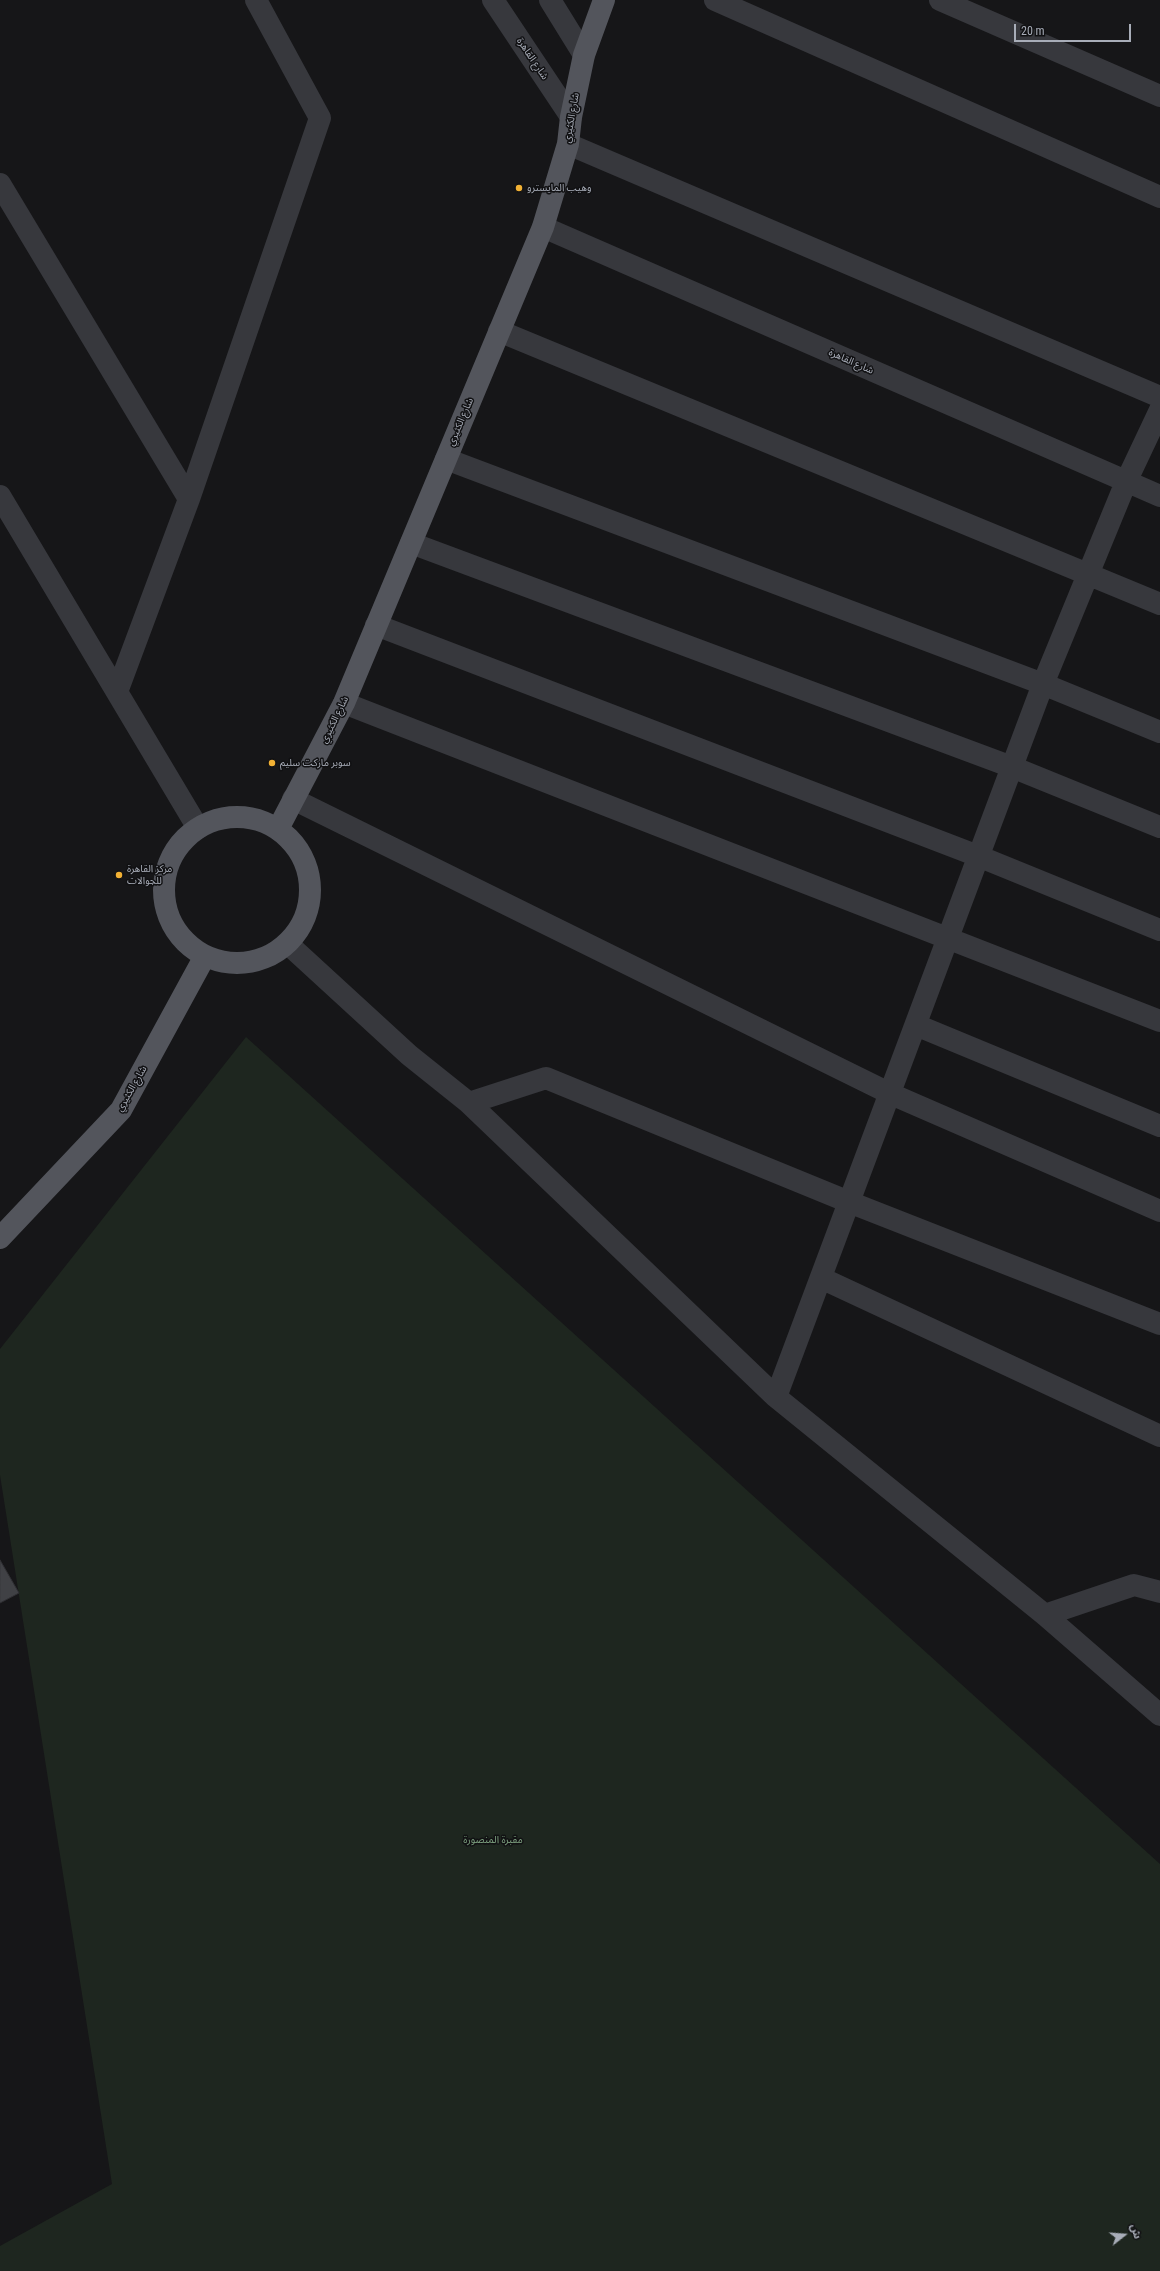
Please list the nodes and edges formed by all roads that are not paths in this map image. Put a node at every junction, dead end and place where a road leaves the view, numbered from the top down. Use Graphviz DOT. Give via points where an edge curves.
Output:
graph roads {
  1 [pos="256,0"];
  2 [pos="493,0"];
  3 [pos="550,0"];
  4 [pos="604,0"];
  5 [pos="716,0"];
  6 [pos="940,0"];
  7 [pos="584,55"];
  8 [pos="1160,96"];
  9 [pos="571,117"];
  10 [pos="568,144"];
  11 [pos="0,184"];
  12 [pos="1160,197"];
  13 [pos="543,227"];
  14 [pos="499,331"];
  15 [pos="1160,397"];
  16 [pos="1160,410"];
  17 [pos="446,459"];
  18 [pos="1126,482"];
  19 [pos="0,496"];
  20 [pos="1160,496"];
  21 [pos="189,499"];
  22 [pos="411,543"];
  23 [pos="1088,574"];
  24 [pos="1160,604"];
  25 [pos="376,625"];
  26 [pos="1043,684"];
  27 [pos="117,692"];
  28 [pos="344,703"];
  29 [pos="1160,732"];
  30 [pos="1012,767"];
  31 [pos="293,800"];
  32 [pos="1160,827"];
  33 [pos="198,828"];
  34 [pos="278,829"];
  35 [pos="978,856"];
  36 [pos="1160,930"];
  37 [pos="947,938"];
  38 [pos="288,944"];
  39 [pos="206,956"];
  40 [pos="1160,1021"];
  41 [pos="916,1026"];
  42 [pos="891,1094"];
  43 [pos="470,1103"];
  44 [pos="1160,1126"];
  45 [pos="849,1202"];
  46 [pos="1160,1211"];
  47 [pos="0,1238"];
  48 [pos="821,1278"];
  49 [pos="1160,1324"];
  50 [pos="776,1397"];
  51 [pos="1160,1436"];
  52 [pos="1160,1592"];
  53 [pos="1045,1615"];
  54 [pos="1160,1715"];
  1 -- 21 [label="street" via="320,118"];
  2 -- 9 [label="street, شارع القاهرة"];
  3 -- 7 [label="street"];
  4 -- 7 [label="main road, شارع الكثيري"];
  5 -- 12 [label="street"];
  6 -- 8 [label="street"];
  7 -- 9 [label="main road, شارع الكثيري"];
  9 -- 10 [label="main road, شارع الكثيري"];
  10 -- 13 [label="main road, شارع الكثيري"];
  10 -- 15 [label="street"];
  11 -- 21 [label="street"];
  13 -- 14 [label="main road, شارع الكثيري"];
  13 -- 18 [label="street, شارع القاهرة"];
  14 -- 17 [label="main road, شارع الكثيري"];
  14 -- 23 [label="street"];
  16 -- 18 [label="street"];
  17 -- 22 [label="main road, شارع الكثيري"];
  17 -- 26 [label="street"];
  18 -- 20 [label="street, شارع القاهرة"];
  18 -- 23 [label="street"];
  19 -- 27 [label="street"];
  21 -- 27 [label="street"];
  22 -- 25 [label="main road, شارع الكثيري"];
  22 -- 30 [label="street"];
  23 -- 24 [label="street"];
  23 -- 26 [label="street"];
  25 -- 28 [label="main road, شارع الكثيري"];
  25 -- 35 [label="street"];
  26 -- 29 [label="street"];
  26 -- 30 [label="street"];
  27 -- 33 [label="street"];
  28 -- 31 [label="main road, شارع الكثيري"];
  28 -- 37 [label="street"];
  30 -- 32 [label="street"];
  30 -- 35 [label="street"];
  31 -- 34 [label="main road, شارع الكثيري"];
  31 -- 42 [label="street"];
  33 -- 34 [label="main road" via="216,819 238,816 259,819"];
  33 -- 39 [label="main road" via="181,842 170,861 164,883 166,905 174,926 187,944"];
  34 -- 38 [label="main road" via="292,841 303,856 309,875 307,912 300,929"];
  35 -- 36 [label="street"];
  35 -- 37 [label="street"];
  37 -- 40 [label="street"];
  37 -- 41 [label="street"];
  38 -- 39 [label="main road" via="257,961 240,964 222,962"];
  38 -- 43 [label="street" via="410,1055"];
  39 -- 47 [label="main road, شارع الكثيري" via="121,1110"];
  41 -- 42 [label="street"];
  41 -- 44 [label="street"];
  42 -- 45 [label="street"];
  42 -- 46 [label="street"];
  43 -- 45 [label="street" via="546,1078"];
  43 -- 50 [label="street"];
  45 -- 48 [label="street"];
  45 -- 49 [label="street"];
  48 -- 50 [label="street"];
  48 -- 51 [label="street"];
  50 -- 53 [label="street"];
  52 -- 53 [label="street" via="1134,1585"];
  53 -- 54 [label="street"];
}
